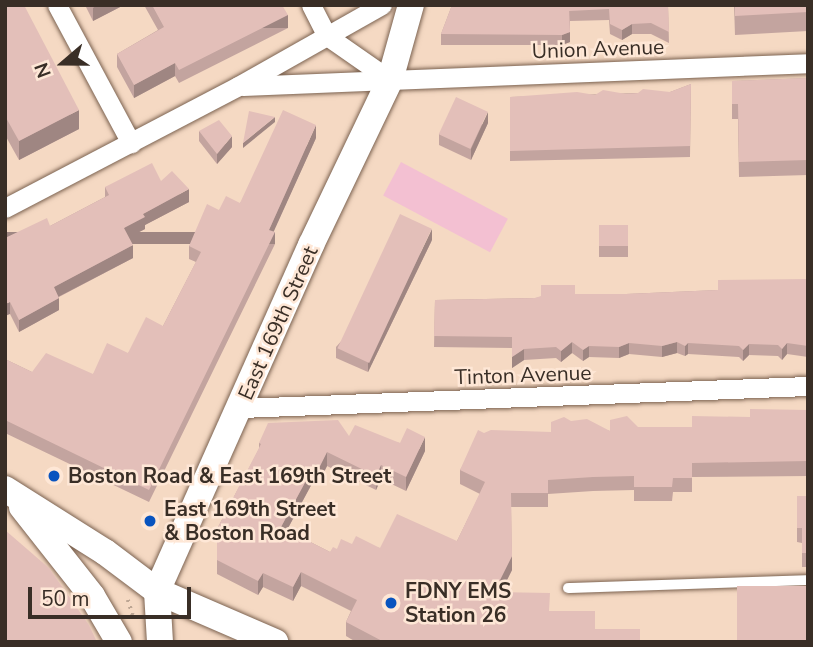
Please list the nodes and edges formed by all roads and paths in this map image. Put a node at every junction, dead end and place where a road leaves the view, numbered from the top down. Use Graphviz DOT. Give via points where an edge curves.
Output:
graph roads {
  1 [pos="57,5"];
  2 [pos="311,5"];
  3 [pos="382,5"];
  4 [pos="411,5"];
  5 [pos="327,36"];
  6 [pos="808,63"];
  7 [pos="390,80"];
  8 [pos="238,86"];
  9 [pos="131,143"];
  10 [pos="5,208"];
  11 [pos="808,386"];
  12 [pos="240,408"];
  13 [pos="8,490"];
  14 [pos="808,580"];
  15 [pos="568,588"];
  16 [pos="157,591"];
  17 [pos="120,642"];
  18 [pos="160,642"];
  19 [pos="275,642"];
  1 -- 9 [label="street"];
  2 -- 5 [label="street"];
  3 -- 5 [label="street, Union Avenue"];
  4 -- 7 [label="street, East 169th Street"];
  5 -- 7 [label="street"];
  5 -- 8 [label="street, Union Avenue"];
  6 -- 7 [label="street, Union Avenue"];
  7 -- 8 [label="street, Union Avenue"];
  7 -- 12 [label="street, East 169th Street"];
  8 -- 9 [label="street, Union Avenue"];
  9 -- 10 [label="street, Union Avenue"];
  11 -- 12 [label="street, Tinton Avenue"];
  12 -- 16 [label="street, East 169th Street"];
  13 -- 16 [label="street"];
  13 -- 17 [label="street" via="92,596"];
  14 -- 15 [label="lane"];
  16 -- 18 [label="street, East 169th Street"];
  16 -- 19 [label="street"];
}
